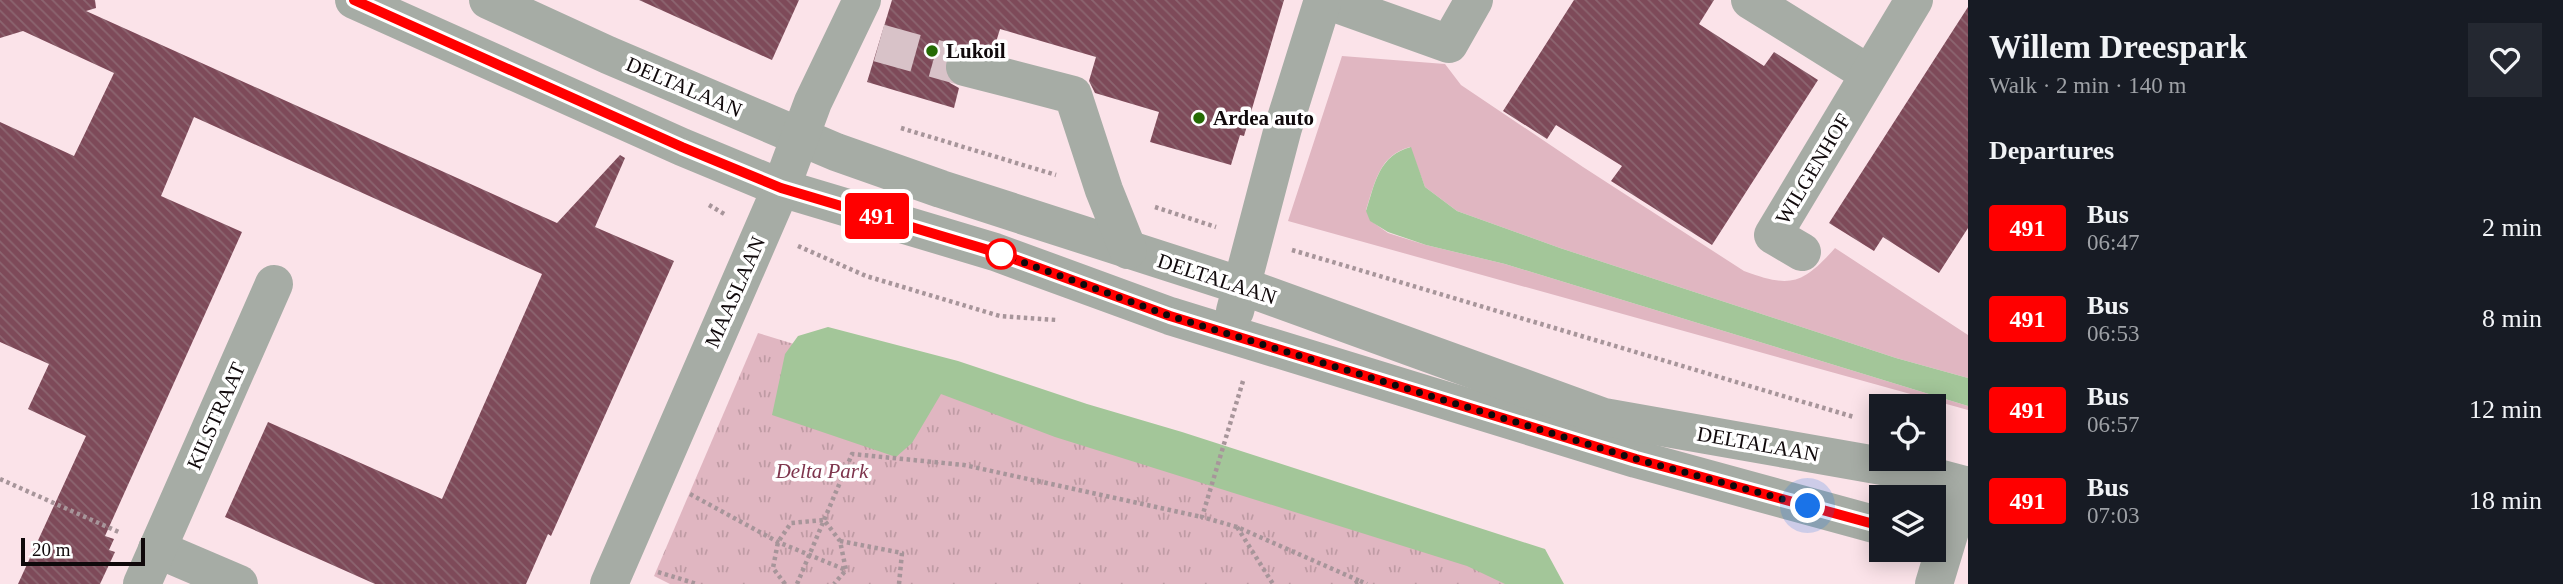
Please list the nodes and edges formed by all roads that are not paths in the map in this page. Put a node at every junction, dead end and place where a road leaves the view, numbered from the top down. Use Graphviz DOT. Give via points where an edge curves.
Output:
graph roads {
  1 [pos="354,0"];
  2 [pos="488,0"];
  3 [pos="862,0"];
  4 [pos="1324,0"];
  5 [pos="1474,0"];
  6 [pos="1750,0"];
  7 [pos="1914,0"];
  8 [pos="965,67"];
  9 [pos="1869,74"];
  10 [pos="799,135"];
  11 [pos="781,188"];
  12 [pos="1128,250"];
  13 [pos="1802,251"];
  14 [pos="274,284"];
  15 [pos="1242,286"];
  16 [pos="1229,333"];
  17 [pos="1966,485"];
  18 [pos="1869,523"];
  19 [pos="1949,544"];
  20 [pos="157,549"];
  21 [pos="142,584"];
  22 [pos="239,584"];
  23 [pos="609,584"];
  24 [pos="1934,584"];
  1 -- 11 [label="street, DELTALAAN"];
  2 -- 10 [label="street, DELTALAAN"];
  3 -- 10 [label="street, MAASLAAN" via="862,39 813,102"];
  4 -- 5 [label="street" via="1450,44"];
  4 -- 15 [label="street" via="1283,128"];
  6 -- 9 [label="street"];
  7 -- 9 [label="street, WILGENHOF"];
  8 -- 12 [label="street" via="1073,95"];
  9 -- 13 [label="street, WILGENHOF" via="1773,235"];
  10 -- 11 [label="street, MAASLAAN"];
  10 -- 12 [label="street, DELTALAAN" via="928,185"];
  11 -- 16 [label="street, DELTALAAN" via="995,252"];
  11 -- 23 [label="street, MAASLAAN"];
  12 -- 15 [label="street, DELTALAAN"];
  14 -- 20 [label="street, KILSTRAAT"];
  15 -- 16 [label="street"];
  15 -- 17 [label="street, DELTALAAN" via="1604,418 1916,472"];
  16 -- 18 [label="street, DELTALAAN" via="1636,459"];
  17 -- 19 [label="street"];
  19 -- 24 [label="street"];
  20 -- 21 [label="street, KILSTRAAT"];
  20 -- 22 [label="street"];
}
